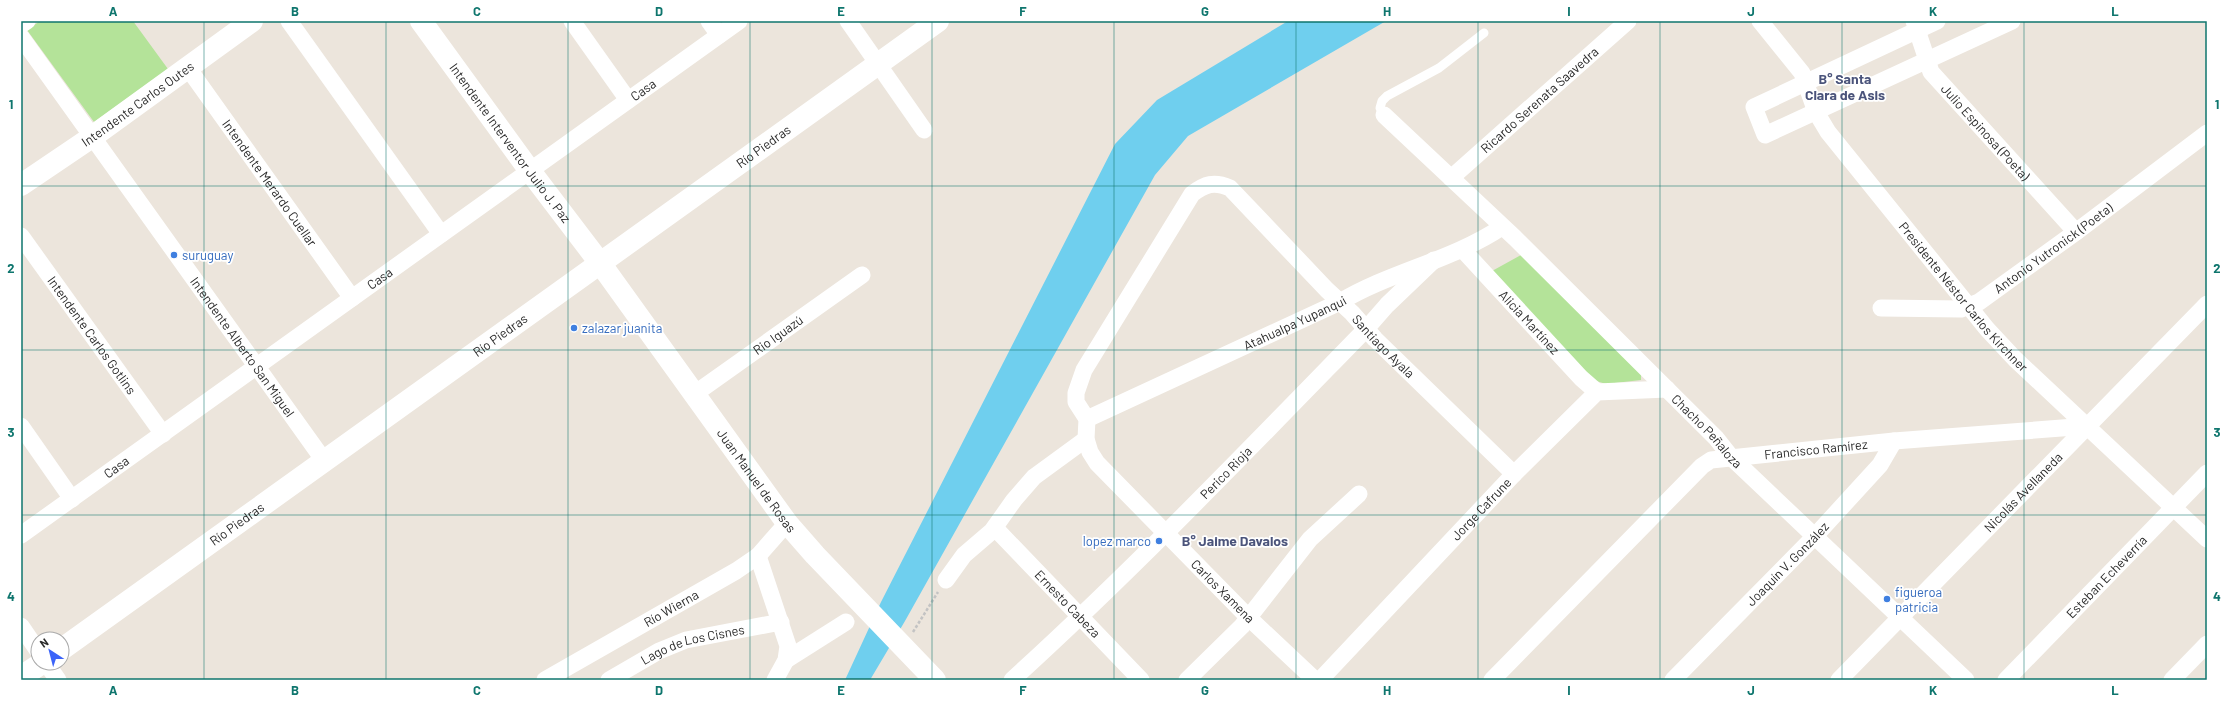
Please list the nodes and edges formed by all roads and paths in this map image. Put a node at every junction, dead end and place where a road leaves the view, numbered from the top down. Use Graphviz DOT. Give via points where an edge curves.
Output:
graph roads {
  1 [pos="27,21"];
  2 [pos="252,21"];
  3 [pos="289,21"];
  4 [pos="421,21"];
  5 [pos="572,21"];
  6 [pos="709,21"];
  7 [pos="738,21"];
  8 [pos="848,21"];
  9 [pos="938,21"];
  10 [pos="1628,21"];
  11 [pos="1760,21"];
  12 [pos="1937,21"];
  13 [pos="2012,21"];
  14 [pos="21,25"];
  15 [pos="1916,25"];
  16 [pos="1484,33"];
  17 [pos="719,35"];
  18 [pos="21,37"];
  19 [pos="1927,61"];
  20 [pos="879,64"];
  21 [pos="188,68"];
  22 [pos="1806,83"];
  23 [pos="628,100"];
  24 [pos="1816,112"];
  25 [pos="1384,115"];
  26 [pos="924,130"];
  27 [pos="2207,133"];
  28 [pos="92,138"];
  29 [pos="530,171"];
  30 [pos="1451,178"];
  31 [pos="21,185"];
  32 [pos="1502,227"];
  33 [pos="2076,232"];
  34 [pos="441,234"];
  35 [pos="21,236"];
  36 [pos="1463,250"];
  37 [pos="1434,260"];
  38 [pos="600,263"];
  39 [pos="862,275"];
  40 [pos="352,298"];
  41 [pos="1340,302"];
  42 [pos="2207,304"];
  43 [pos="1969,307"];
  44 [pos="1881,308"];
  45 [pos="1366,329"];
  46 [pos="256,367"];
  47 [pos="1667,389"];
  48 [pos="1597,392"];
  49 [pos="693,395"];
  50 [pos="1087,419"];
  51 [pos="21,426"];
  52 [pos="2088,426"];
  53 [pos="163,434"];
  54 [pos="1086,439"];
  55 [pos="1894,441"];
  56 [pos="1730,457"];
  57 [pos="325,462"];
  58 [pos="2207,473"];
  59 [pos="1514,474"];
  60 [pos="1359,494"];
  61 [pos="72,499"];
  62 [pos="2173,507"];
  63 [pos="787,523"];
  64 [pos="995,528"];
  65 [pos="1166,534"];
  66 [pos="21,535"];
  67 [pos="1815,536"];
  68 [pos="2207,539"];
  69 [pos="758,556"];
  70 [pos="946,580"];
  71 [pos="1901,617"];
  72 [pos="1080,618"];
  73 [pos="1249,618"];
  74 [pos="781,622"];
  75 [pos="846,622"];
  76 [pos="21,626"];
  77 [pos="30,639"];
  78 [pos="70,643"];
  79 [pos="2207,644"];
  80 [pos="901,645"];
  81 [pos="786,660"];
  82 [pos="30,671"];
  83 [pos="52,671"];
  84 [pos="21,677"];
  85 [pos="58,680"];
  86 [pos="545,680"];
  87 [pos="609,680"];
  88 [pos="776,680"];
  89 [pos="935,680"];
  90 [pos="1012,680"];
  91 [pos="1142,680"];
  92 [pos="1187,680"];
  93 [pos="1315,680"];
  94 [pos="1320,680"];
  95 [pos="1492,680"];
  96 [pos="1673,680"];
  97 [pos="1839,680"];
  98 [pos="1966,680"];
  99 [pos="2006,680"];
  100 [pos="2172,680"];
  1 -- 14 [label="street"];
  2 -- 21 [label="street, Intendente Carlos Outes"];
  3 -- 34 [label="street"];
  4 -- 29 [label="street, Intendente Interventor Julio J. Paz"];
  5 -- 23 [label="street"];
  6 -- 17 [label="street"];
  7 -- 17 [label="street, Casa"];
  8 -- 20 [label="street"];
  9 -- 20 [label="street, Río Piedras"];
  10 -- 30 [label="street, Ricardo Serenata Saavedra"];
  11 -- 22 [label="street, Presidente Néstor Carlos Kirchner" via="1802,73"];
  12 -- 15 [label="street"];
  13 -- 19 [label="street"];
  15 -- 19 [label="street, Julio Espinosa (Poeta)"];
  15 -- 22 [label="street"];
  16 -- 25 [label="lane" via="1440,68 1387,96 1380,108"];
  17 -- 23 [label="street, Casa"];
  18 -- 28 [label="street, Intendente Alberto San Miguel"];
  19 -- 24 [label="street"];
  19 -- 33 [label="street, Julio Espinosa (Poeta)" via="1931,72"];
  20 -- 26 [label="street"];
  20 -- 38 [label="street, Río Piedras"];
  21 -- 28 [label="street, Intendente Carlos Outes"];
  21 -- 40 [label="street, Intendente Merardo Cuellar"];
  22 -- 24 [label="street, Presidente Néstor Carlos Kirchner"];
  22 -- 24 [label="street" via="1754,107 1766,135"];
  23 -- 29 [label="street, Casa"];
  24 -- 43 [label="street, Presidente Néstor Carlos Kirchner" via="1828,132"];
  25 -- 30 [label="street, Chacho Peñaloza"];
  27 -- 33 [label="street, Antonio Yutronick (Poeta)"];
  28 -- 31 [label="street, Intendente Carlos Outes"];
  28 -- 46 [label="street, Intendente Alberto San Miguel"];
  29 -- 34 [label="street, Casa"];
  29 -- 38 [label="street, Intendente Interventor Julio J. Paz"];
  30 -- 32 [label="street, Chacho Peñaloza"];
  32 -- 36 [label="street, Atahualpa Yupanqui"];
  32 -- 47 [label="street, Chacho Peñaloza"];
  33 -- 43 [label="street, Antonio Yutronick (Poeta)"];
  34 -- 40 [label="street, Casa"];
  35 -- 53 [label="street, Intendente Carlos Gotlins"];
  36 -- 37 [label="street, Atahualpa Yupanqui"];
  36 -- 48 [label="street, Alicia Martínez" via="1581,378"];
  37 -- 41 [label="street, Atahualpa Yupanqui" via="1366,288"];
  37 -- 45 [label="street, Perico Rioja"];
  38 -- 49 [label="street, Juan Manuel de Rosas"];
  38 -- 57 [label="street, Río Piedras"];
  39 -- 49 [label="street, Rio Iguazú"];
  40 -- 46 [label="street, Casa"];
  41 -- 45 [label="street, Santiago Ayala"];
  41 -- 50 [label="street, Atahualpa Yupanqui"];
  41 -- 50 [label="street, Santiago Ayala" via="1230,188 1212,183 1203,186 1192,194 1084,370 1076,393 1076,402"];
  42 -- 52 [label="street, Nicolás Avellaneda"];
  43 -- 44 [label="street, Antonio Yutronick (Poeta)"];
  43 -- 52 [label="street, Presidente Néstor Carlos Kirchner" via="2015,359"];
  45 -- 59 [label="street, Santiago Ayala"];
  45 -- 65 [label="street, Perico Rioja"];
  46 -- 53 [label="street, Casa"];
  46 -- 57 [label="street, Intendente Alberto San Miguel"];
  47 -- 48 [label="street"];
  47 -- 56 [label="street, Chacho Peñaloza" via="1716,438"];
  48 -- 59 [label="street, Jorge Cafrune"];
  49 -- 63 [label="street, Juan Manuel de Rosas"];
  50 -- 54 [label="street, Carlos Xamena"];
  51 -- 61 [label="street"];
  52 -- 55 [label="street, Francisco Ramírez"];
  52 -- 62 [label="street, Presidente Néstor Carlos Kirchner"];
  52 -- 71 [label="street, Nicolás Avellaneda"];
  53 -- 61 [label="street, Casa"];
  54 -- 64 [label="street" via="1034,477"];
  54 -- 65 [label="street, Carlos Xamena" via="1097,463"];
  55 -- 56 [label="street, Francisco Ramírez"];
  55 -- 67 [label="street, Joaquín V. González" via="1880,465"];
  56 -- 67 [label="street, Chacho Peñaloza"];
  56 -- 95 [label="street, Francisco Ramírez" via="1711,460 1702,466"];
  57 -- 78 [label="street, Río Piedras"];
  58 -- 62 [label="street, Esteban Echeverría"];
  59 -- 94 [label="street, Jorge Cafrune"];
  60 -- 73 [label="street" via="1310,539"];
  61 -- 66 [label="street, Casa"];
  62 -- 68 [label="street, Presidente Néstor Carlos Kirchner"];
  62 -- 99 [label="street, Esteban Echeverría"];
  63 -- 69 [label="street, Río Wierna"];
  63 -- 80 [label="street, Juan Manuel de Rosas"];
  64 -- 70 [label="street" via="964,555"];
  64 -- 72 [label="street, Ernesto Cabeza"];
  65 -- 72 [label="street, Perico Rioja"];
  65 -- 73 [label="street, Carlos Xamena"];
  67 -- 71 [label="street, Chacho Peñaloza"];
  67 -- 96 [label="street, Joaquín V. González"];
  69 -- 74 [label="street"];
  69 -- 86 [label="street, Río Wierna" via="711,586"];
  70 -- 80 [label="path" via="912,633 910,641"];
  71 -- 97 [label="street, Nicolás Avellaneda"];
  71 -- 98 [label="street, Chacho Peñaloza"];
  72 -- 90 [label="street, Perico Rioja"];
  72 -- 91 [label="street, Ernesto Cabeza"];
  73 -- 92 [label="street"];
  73 -- 93 [label="street, Carlos Xamena"];
  74 -- 81 [label="street" via="788,646"];
  74 -- 87 [label="street, Lago de Los Cisnes" via="686,640 653,654"];
  75 -- 81 [label="street"];
  76 -- 77 [label="street"];
  79 -- 100 [label="street"];
  80 -- 89 [label="street, Juan Manuel de Rosas"];
  81 -- 88 [label="street"];
  82 -- 84 [label="street"];
  83 -- 85 [label="street"];
}
